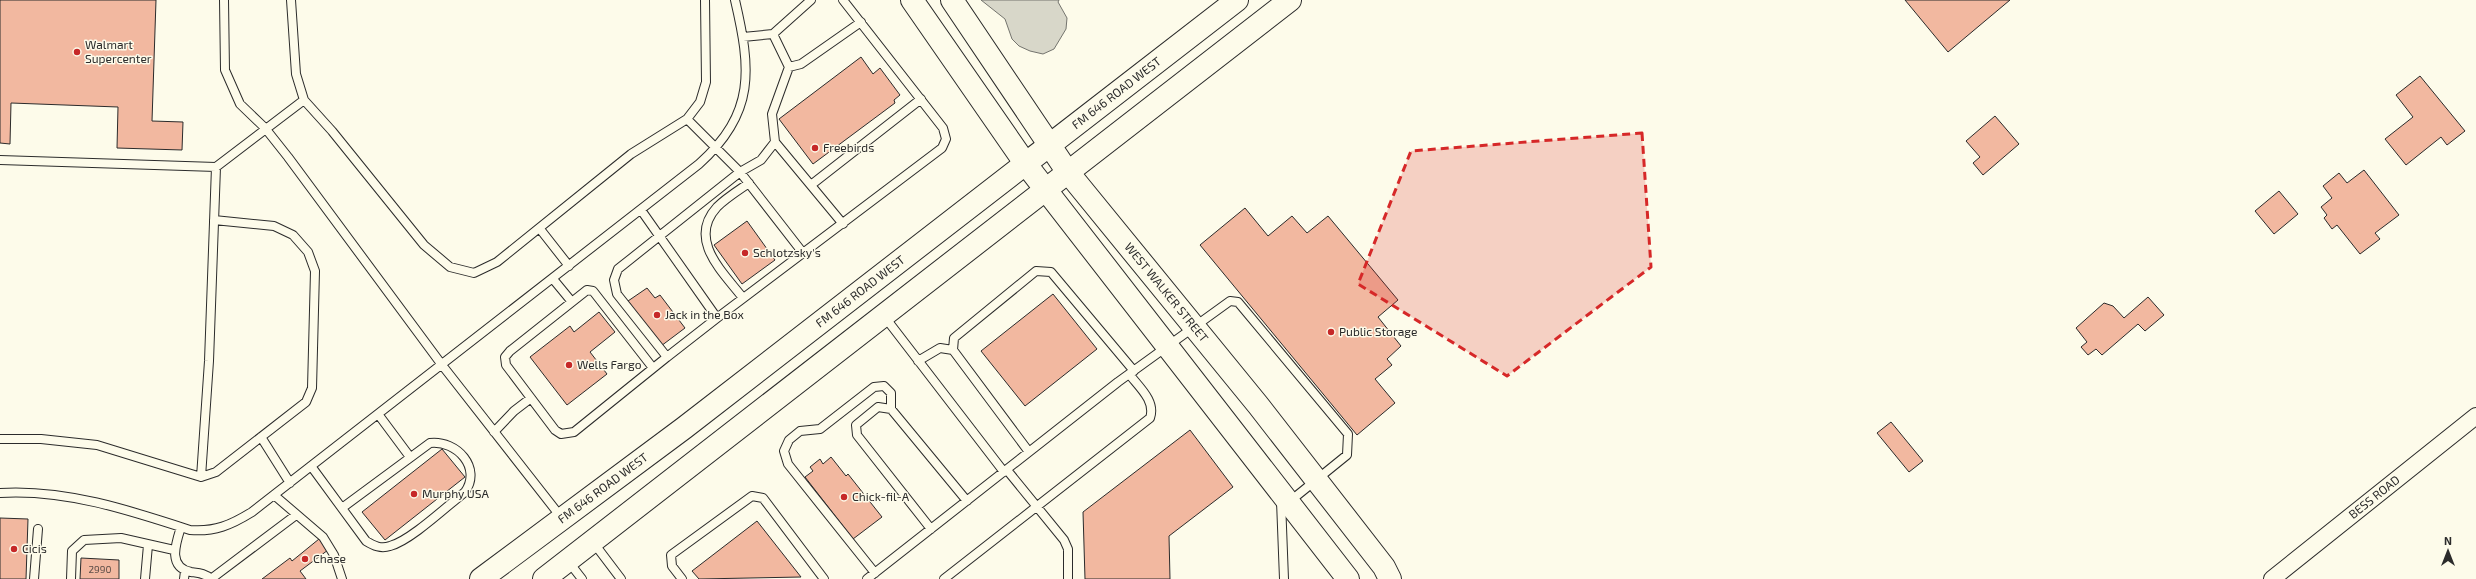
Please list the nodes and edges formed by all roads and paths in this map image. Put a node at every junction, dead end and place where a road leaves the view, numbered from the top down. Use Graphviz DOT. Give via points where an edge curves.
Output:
graph roads {
  1 [pos="224,0"];
  2 [pos="291,0"];
  3 [pos="704,0"];
  4 [pos="735,0"];
  5 [pos="811,0"];
  6 [pos="843,0"];
  7 [pos="912,0"];
  8 [pos="952,0"];
  9 [pos="1237,0"];
  10 [pos="1290,0"];
  11 [pos="861,22"];
  12 [pos="773,34"];
  13 [pos="743,37"];
  14 [pos="789,67"];
  15 [pos="921,99"];
  16 [pos="304,100"];
  17 [pos="687,119"];
  18 [pos="265,128"];
  19 [pos="775,142"];
  20 [pos="1048,145"];
  21 [pos="717,148"];
  22 [pos="0,160"];
  23 [pos="1025,163"];
  24 [pos="216,167"];
  25 [pos="1067,171"];
  26 [pos="740,172"];
  27 [pos="749,182"];
  28 [pos="811,185"];
  29 [pos="1045,189"];
  30 [pos="641,210"];
  31 [pos="214,220"];
  32 [pos="843,224"];
  33 [pos="540,229"];
  34 [pos="660,236"];
  35 [pos="804,253"];
  36 [pos="569,266"];
  37 [pos="553,279"];
  38 [pos="743,298"];
  39 [pos="572,302"];
  40 [pos="883,314"];
  41 [pos="717,318"];
  42 [pos="1195,326"];
  43 [pos="1167,346"];
  44 [pos="953,350"];
  45 [pos="667,357"];
  46 [pos="918,361"];
  47 [pos="442,365"];
  48 [pos="653,368"];
  49 [pos="1131,372"];
  50 [pos="531,398"];
  51 [pos="891,409"];
  52 [pos="378,414"];
  53 [pos="2476,416"];
  54 [pos="494,432"];
  55 [pos="261,437"];
  56 [pos="0,439"];
  57 [pos="1030,452"];
  58 [pos="410,458"];
  59 [pos="311,466"];
  60 [pos="1005,471"];
  61 [pos="201,477"];
  62 [pos="1318,480"];
  63 [pos="290,483"];
  64 [pos="0,493"];
  65 [pos="274,495"];
  66 [pos="1285,497"];
  67 [pos="967,501"];
  68 [pos="1036,506"];
  69 [pos="342,508"];
  70 [pos="296,515"];
  71 [pos="563,520"];
  72 [pos="181,527"];
  73 [pos="38,529"];
  74 [pos="931,529"];
  75 [pos="592,540"];
  76 [pos="148,545"];
  77 [pos="174,550"];
  78 [pos="568,561"];
  79 [pos="876,572"];
  80 [pos="184,575"];
  81 [pos="34,579"];
  82 [pos="71,579"];
  83 [pos="146,579"];
  84 [pos="211,579"];
  85 [pos="342,579"];
  86 [pos="481,579"];
  87 [pos="544,579"];
  88 [pos="582,579"];
  89 [pos="621,579"];
  90 [pos="682,579"];
  91 [pos="824,579"];
  92 [pos="867,579"];
  93 [pos="944,579"];
  94 [pos="1068,579"];
  95 [pos="1284,579"];
  96 [pos="1348,579"];
  97 [pos="1390,579"];
  98 [pos="2272,579"];
  1 -- 18 [label="lane" via="225,70 240,104"];
  2 -- 16 [label="lane" via="296,74"];
  3 -- 17 [label="lane" via="706,82 700,102"];
  4 -- 13 [label="lane"];
  5 -- 12 [label="lane"];
  6 -- 11 [label="lane"];
  7 -- 23 [label="main road"];
  8 -- 20 [label="main road, WEST WALKER STREET"];
  9 -- 20 [label="main road, FM 646 ROAD WEST"];
  10 -- 25 [label="main road"];
  11 -- 14 [label="lane" via="802,64"];
  11 -- 15 [label="lane"];
  12 -- 13 [label="lane"];
  12 -- 14 [label="lane"];
  13 -- 21 [label="lane" via="747,62 743,98 737,116"];
  14 -- 19 [label="lane" via="772,114"];
  15 -- 28 [label="lane"];
  15 -- 32 [label="lane" via="943,128 946,139 942,148"];
  16 -- 18 [label="lane"];
  16 -- 33 [label="lane" via="424,245 450,267 474,273 497,262"];
  17 -- 21 [label="lane"];
  17 -- 33 [label="lane" via="631,154"];
  18 -- 24 [label="lane"];
  18 -- 47 [label="lane"];
  19 -- 26 [label="lane" via="761,160"];
  19 -- 28 [label="lane"];
  20 -- 23 [label="main road, FM 646 ROAD WEST"];
  20 -- 25 [label="main road, WEST WALKER STREET"];
  21 -- 26 [label="lane"];
  21 -- 30 [label="lane"];
  22 -- 24 [label="lane"];
  23 -- 29 [label="main road"];
  23 -- 71 [label="main road, FM 646 ROAD WEST"];
  24 -- 31 [label="lane"];
  25 -- 29 [label="main road"];
  25 -- 42 [label="main road, WEST WALKER STREET"];
  26 -- 27 [label="lane"];
  26 -- 34 [label="lane"];
  27 -- 35 [label="lane"];
  27 -- 38 [label="lane" via="718,207 706,227 705,237 706,247 711,256"];
  28 -- 32 [label="lane"];
  29 -- 40 [label="main road"];
  29 -- 43 [label="main road"];
  30 -- 34 [label="lane"];
  30 -- 36 [label="lane"];
  31 -- 55 [label="lane" via="274,226 293,235 308,252 315,270 312,388 306,402"];
  31 -- 61 [label="lane"];
  32 -- 35 [label="lane"];
  33 -- 36 [label="lane"];
  34 -- 41 [label="lane"];
  34 -- 45 [label="lane" via="618,269 614,280 618,294"];
  35 -- 38 [label="lane"];
  36 -- 37 [label="lane"];
  37 -- 39 [label="lane"];
  37 -- 47 [label="lane"];
  38 -- 41 [label="lane"];
  39 -- 48 [label="lane" via="587,290 593,291"];
  39 -- 50 [label="lane" via="510,351 506,357 506,365"];
  40 -- 46 [label="lane"];
  40 -- 75 [label="main road"];
  41 -- 45 [label="lane"];
  42 -- 43 [label="lane"];
  42 -- 62 [label="main road, WEST WALKER STREET"];
  42 -- 62 [label="lane" via="1230,301 1238,302 1348,434 1347,455"];
  43 -- 49 [label="lane"];
  43 -- 66 [label="main road"];
  44 -- 46 [label="lane" via="940,348"];
  44 -- 49 [label="lane" via="954,338 1036,271 1051,272"];
  44 -- 57 [label="lane"];
  45 -- 48 [label="lane"];
  46 -- 60 [label="lane"];
  47 -- 52 [label="lane"];
  47 -- 54 [label="lane"];
  48 -- 50 [label="lane" via="574,432 561,434 555,430"];
  49 -- 57 [label="lane"];
  49 -- 68 [label="lane" via="1150,401 1150,418"];
  50 -- 54 [label="lane"];
  51 -- 67 [label="lane"];
  51 -- 74 [label="lane" via="878,407 856,425 857,435"];
  51 -- 79 [label="lane" via="891,393 884,386 874,387 820,429 800,431 789,440 784,451 788,464"];
  52 -- 58 [label="lane"];
  52 -- 59 [label="lane"];
  53 -- 98 [label="street, BESS ROAD"];
  54 -- 71 [label="lane"];
  55 -- 61 [label="lane" via="216,472"];
  55 -- 63 [label="lane"];
  56 -- 61 [label="lane" via="41,438 97,445"];
  57 -- 60 [label="lane"];
  58 -- 69 [label="lane"];
  58 -- 69 [label="lane" via="430,443 441,442 451,446 465,459 471,470 472,483 465,492 401,542 388,547 375,547 366,541"];
  59 -- 63 [label="lane"];
  59 -- 69 [label="lane"];
  60 -- 67 [label="lane"];
  60 -- 68 [label="lane"];
  62 -- 66 [label="lane"];
  62 -- 97 [label="main road, WEST WALKER STREET"];
  63 -- 65 [label="lane"];
  64 -- 72 [label="lane" via="46,494 96,502"];
  65 -- 70 [label="lane"];
  65 -- 72 [label="lane" via="235,523 221,529 204,531"];
  66 -- 95 [label="lane"];
  66 -- 96 [label="main road"];
  67 -- 74 [label="lane"];
  68 -- 93 [label="lane"];
  68 -- 94 [label="lane" via="1064,540 1068,549"];
  70 -- 84 [label="lane"];
  70 -- 85 [label="lane" via="323,537 334,555"];
  71 -- 86 [label="main road, FM 646 ROAD WEST"];
  72 -- 77 [label="lane"];
  73 -- 81 [label="lane"];
  74 -- 79 [label="lane"];
  75 -- 78 [label="main road"];
  75 -- 89 [label="lane"];
  76 -- 77 [label="lane"];
  76 -- 82 [label="lane" via="121,538 84,540 72,551"];
  76 -- 83 [label="lane"];
  77 -- 80 [label="lane" via="175,561"];
  78 -- 87 [label="main road"];
  78 -- 88 [label="lane"];
  79 -- 92 [label="lane"];
  80 -- 84 [label="lane" via="207,575"];
  90 -- 91 [label="lane" via="672,566 671,555 752,496 763,498"];
}
